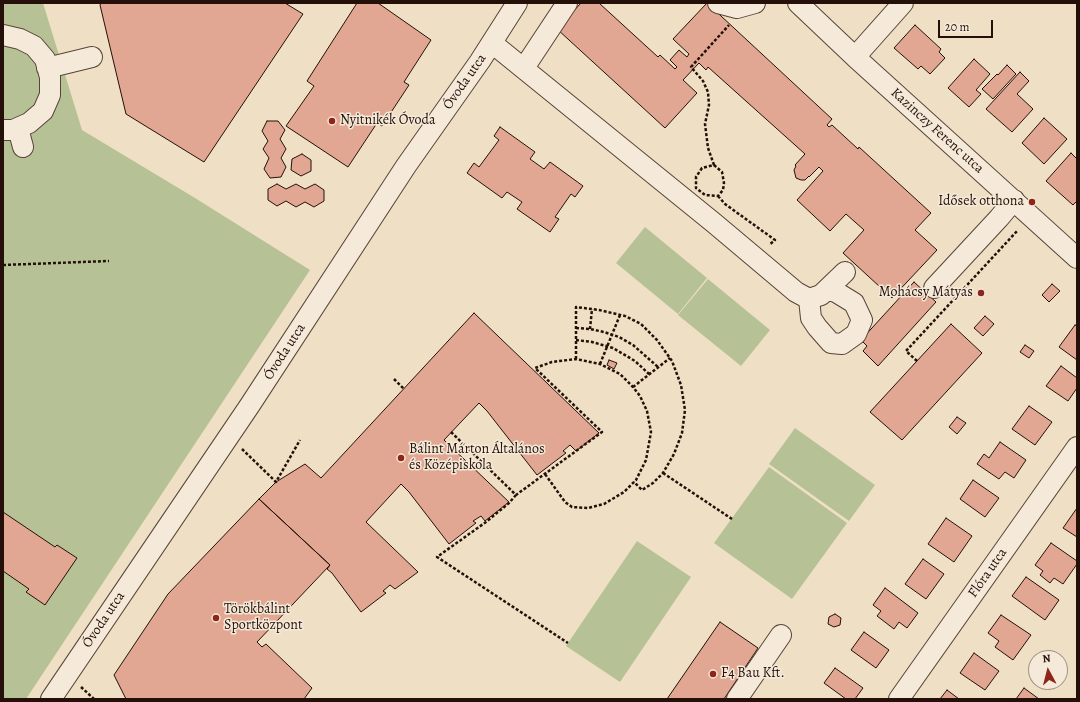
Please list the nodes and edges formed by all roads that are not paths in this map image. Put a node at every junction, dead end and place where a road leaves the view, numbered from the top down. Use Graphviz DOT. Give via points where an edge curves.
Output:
graph roads {
  1 [pos="518,3"];
  2 [pos="567,3"];
  3 [pos="718,3"];
  4 [pos="798,3"];
  5 [pos="904,3"];
  6 [pos="746,6"];
  7 [pos="3,35"];
  8 [pos="492,42"];
  9 [pos="92,57"];
  10 [pos="855,57"];
  11 [pos="48,68"];
  12 [pos="524,68"];
  13 [pos="10,129"];
  14 [pos="23,147"];
  15 [pos="1014,200"];
  16 [pos="1077,258"];
  17 [pos="845,272"];
  18 [pos="934,288"];
  19 [pos="827,290"];
  20 [pos="810,299"];
  21 [pos="1077,447"];
  22 [pos="780,635"];
  23 [pos="51,699"];
  24 [pos="737,699"];
  25 [pos="899,699"];
  1 -- 8 [label="street, Óvoda utca"];
  2 -- 12 [label="street"];
  3 -- 6 [label="street"];
  4 -- 10 [label="street, Kazinczy Ferenc utca"];
  5 -- 10 [label="street"];
  7 -- 11 [label="street" via="34,46 45,59"];
  8 -- 12 [label="street"];
  8 -- 23 [label="street, Óvoda utca" via="406,166 271,375"];
  9 -- 11 [label="street"];
  10 -- 15 [label="street, Kazinczy Ferenc utca"];
  11 -- 13 [label="street" via="50,95 43,110 29,123"];
  12 -- 20 [label="street" via="796,292"];
  13 -- 14 [label="street"];
  15 -- 16 [label="street, Kazinczy Ferenc utca"];
  15 -- 18 [label="street"];
  17 -- 19 [label="street"];
  19 -- 20 [label="street" via="822,295"];
  19 -- 20 [label="street" via="836,292 854,303 862,320 856,334 842,344 831,343 817,327 811,318"];
  21 -- 25 [label="street, Flóra utca"];
  22 -- 24 [label="street"];
}
